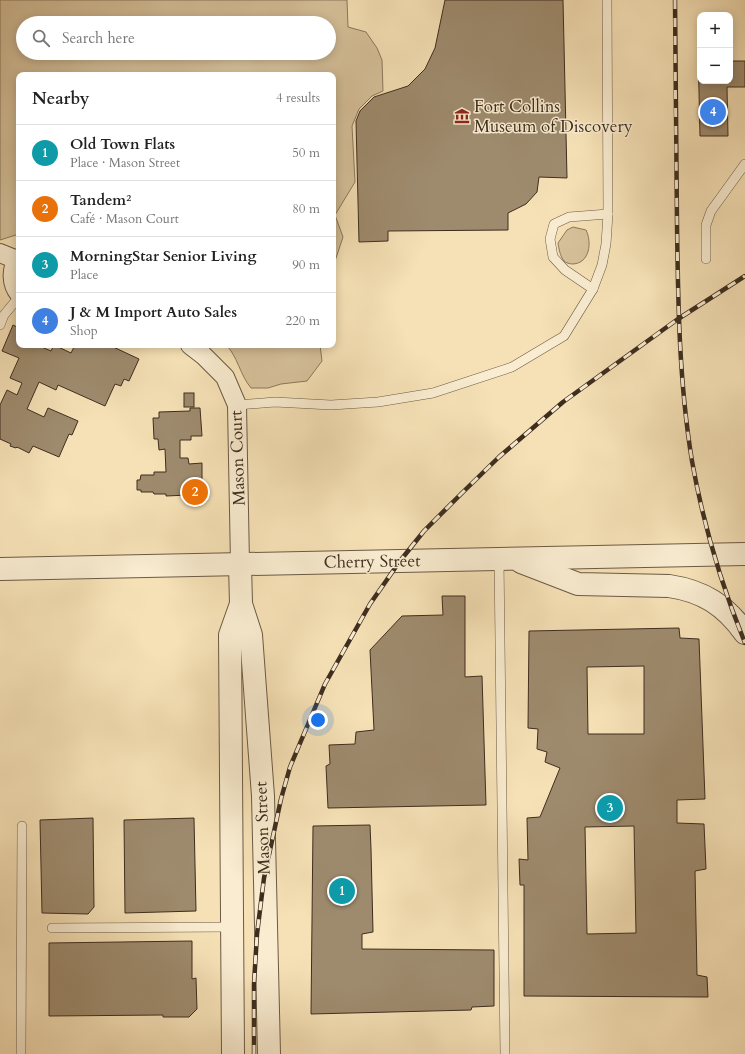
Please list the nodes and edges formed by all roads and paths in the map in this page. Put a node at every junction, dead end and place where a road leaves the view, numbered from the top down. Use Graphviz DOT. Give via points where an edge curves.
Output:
graph roads {
  1 [pos="607,0"];
  2 [pos="745,164"];
  3 [pos="608,214"];
  4 [pos="0,253"];
  5 [pos="16,258"];
  6 [pos="706,259"];
  7 [pos="16,263"];
  8 [pos="593,289"];
  9 [pos="16,290"];
  10 [pos="16,301"];
  11 [pos="0,325"];
  12 [pos="194,348"];
  13 [pos="237,405"];
  14 [pos="745,554"];
  15 [pos="504,558"];
  16 [pos="240,564"];
  17 [pos="0,570"];
  18 [pos="240,604"];
  19 [pos="745,633"];
  20 [pos="22,826"];
  21 [pos="232,927"];
  22 [pos="52,928"];
  23 [pos="21,1054"];
  24 [pos="233,1054"];
  25 [pos="269,1054"];
  26 [pos="505,1054"];
  1 -- 3 [label="lane"];
  2 -- 6 [label="lane" via="711,211 706,225"];
  3 -- 8 [label="lane" via="602,265"];
  3 -- 8 [label="lane" via="569,216 554,224 550,239 553,257 565,270"];
  4 -- 5 [label="street"];
  7 -- 9 [label="street" via="13,270"];
  8 -- 13 [label="lane" via="564,336 505,370 433,393 378,402 331,405 275,402"];
  10 -- 11 [label="lane" via="4,315"];
  12 -- 13 [label="street, Mason Court" via="225,377"];
  13 -- 16 [label="street, Mason Court"];
  14 -- 15 [label="street, Cherry Street"];
  15 -- 16 [label="street, Cherry Street"];
  15 -- 19 [label="street" via="578,584 669,586 697,592 712,600 736,620"];
  15 -- 26 [label="lane"];
  16 -- 17 [label="street, Cherry Street"];
  16 -- 18 [label="street, Mason Street"];
  18 -- 21 [label="street, Mason Street" via="230,635"];
  18 -- 25 [label="street, Mason Street" via="251,635 262,796"];
  20 -- 23 [label="lane"];
  21 -- 22 [label="lane"];
  21 -- 24 [label="street, Mason Street"];
}
